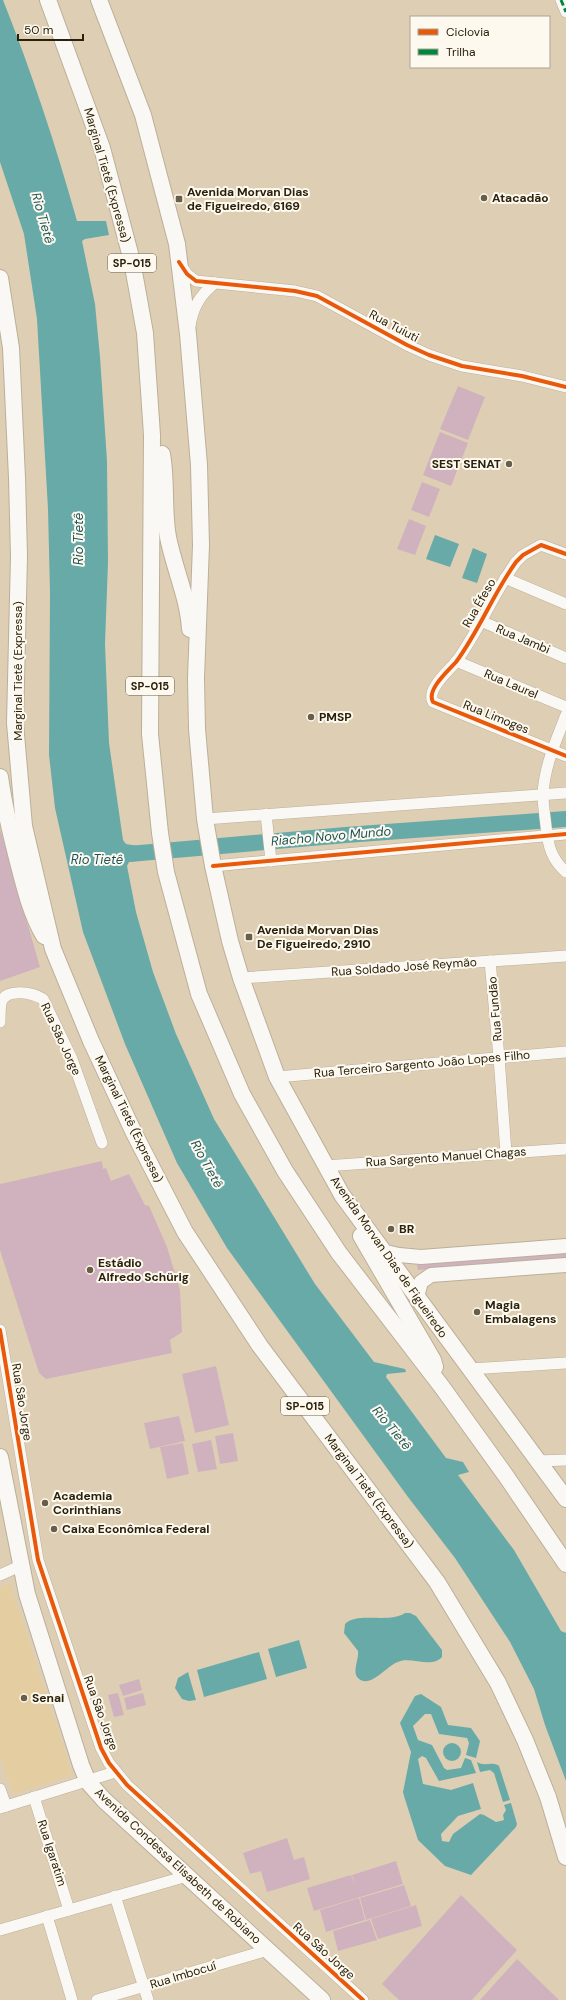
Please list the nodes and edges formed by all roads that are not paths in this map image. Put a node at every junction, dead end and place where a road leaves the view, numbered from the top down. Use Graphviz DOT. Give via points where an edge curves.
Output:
graph roads {
  1 [pos="48,0"];
  2 [pos="99,0"];
  3 [pos="561,0"];
  4 [pos="566,12"];
  5 [pos="179,262"];
  6 [pos="0,278"];
  7 [pos="215,283"];
  8 [pos="188,334"];
  9 [pos="566,387"];
  10 [pos="152,435"];
  11 [pos="566,554"];
  12 [pos="505,578"];
  13 [pos="566,604"];
  14 [pos="481,621"];
  15 [pos="566,658"];
  16 [pos="456,661"];
  17 [pos="196,678"];
  18 [pos="433,702"];
  19 [pos="566,707"];
  20 [pos="566,715"];
  21 [pos="552,751"];
  22 [pos="566,756"];
  23 [pos="0,777"];
  24 [pos="566,793"];
  25 [pos="543,795"];
  26 [pos="266,814"];
  27 [pos="206,826"];
  28 [pos="547,831"];
  29 [pos="566,834"];
  30 [pos="271,861"];
  31 [pos="212,862"];
  32 [pos="566,872"];
  33 [pos="53,949"];
  34 [pos="566,956"];
  35 [pos="490,961"];
  36 [pos="242,978"];
  37 [pos="0,1022"];
  38 [pos="566,1052"];
  39 [pos="500,1056"];
  40 [pos="277,1077"];
  41 [pos="102,1143"];
  42 [pos="566,1149"];
  43 [pos="506,1153"];
  44 [pos="325,1166"];
  45 [pos="342,1195"];
  46 [pos="566,1246"];
  47 [pos="386,1252"];
  48 [pos="566,1265"];
  49 [pos="418,1298"];
  50 [pos="0,1330"];
  51 [pos="566,1362"];
  52 [pos="470,1370"];
  53 [pos="442,1387"];
  54 [pos="0,1457"];
  55 [pos="566,1460"];
  56 [pos="538,1461"];
  57 [pos="566,1499"];
  58 [pos="566,1564"];
  59 [pos="20,1566"];
  60 [pos="0,1575"];
  61 [pos="115,1772"];
  62 [pos="88,1782"];
  63 [pos="0,1789"];
  64 [pos="34,1797"];
  65 [pos="3,1807"];
  66 [pos="566,1857"];
  67 [pos="187,1876"];
  68 [pos="115,1896"];
  69 [pos="70,1910"];
  70 [pos="47,1916"];
  71 [pos="0,1930"];
  72 [pos="268,1950"];
  73 [pos="144,1987"];
  74 [pos="72,2000"];
  75 [pos="97,2000"];
  76 [pos="148,2000"];
  77 [pos="322,2000"];
  78 [pos="363,2000"];
  1 -- 10 [label="highway, Marginal Tietê (Expressa) / SP-015" via="102,148 132,261 144,333"];
  2 -- 5 [label="highway, Avenida Morvan Dias de Figueiredo" via="143,115"];
  3 -- 4 [label="street"];
  5 -- 7 [label="street, Rua Tuiuti" via="191,278"];
  5 -- 8 [label="highway, Avenida Morvan Dias de Figueiredo"];
  6 -- 33 [label="highway, Marginal Tietê (Expressa) / SP-015" via="11,348 17,478 19,556 15,723 24,826"];
  7 -- 8 [label="street" via="200,296"];
  7 -- 9 [label="street, Rua Tuiuti" via="295,291 317,296 429,355 462,366 522,376"];
  8 -- 17 [label="highway, Avenida Morvan Dias de Figueiredo" via="199,465 202,545"];
  10 -- 17 [label="highway" via="163,459 168,538 190,618 193,670"];
  10 -- 53 [label="highway, Marginal Tietê (Expressa) / SP-015" via="150,734 166,872 199,994 242,1094 285,1171 339,1253"];
  11 -- 12 [label="street, Rua Éfeso" via="544,545 538,546 523,555"];
  12 -- 13 [label="street"];
  12 -- 14 [label="street, Rua Éfeso"];
  14 -- 15 [label="street, Rua Jambi"];
  14 -- 16 [label="street, Rua Éfeso"];
  16 -- 18 [label="street, Rua Éfeso" via="434,689"];
  16 -- 19 [label="street, Rua Laurel"];
  17 -- 27 [label="highway, Avenida Morvan Dias de Figueiredo" via="197,729"];
  18 -- 21 [label="street, Rua Limoges"];
  20 -- 21 [label="street"];
  21 -- 22 [label="street, Rua Limoges"];
  21 -- 25 [label="street"];
  23 -- 33 [label="highway" via="6,813 32,913"];
  24 -- 25 [label="street"];
  25 -- 26 [label="street"];
  25 -- 28 [label="street"];
  26 -- 27 [label="street"];
  26 -- 30 [label="street"];
  27 -- 31 [label="highway, Avenida Morvan Dias de Figueiredo"];
  28 -- 29 [label="street"];
  28 -- 30 [label="street"];
  28 -- 32 [label="street" via="553,858"];
  30 -- 31 [label="street"];
  31 -- 36 [label="highway, Avenida Morvan Dias de Figueiredo" via="230,941"];
  33 -- 66 [label="highway, Marginal Tietê (Expressa) / SP-015" via="91,1041 134,1133 185,1232 260,1346 437,1582 498,1683 548,1798"];
  34 -- 35 [label="street, Rua Soldado José Reymão"];
  35 -- 36 [label="street, Rua Soldado José Reymão"];
  35 -- 39 [label="street, Rua Fundão"];
  36 -- 40 [label="highway, Avenida Morvan Dias de Figueiredo"];
  37 -- 41 [label="street, Rua São Jorge" via="1,1002 4,997 28,993 43,999 72,1059"];
  38 -- 39 [label="street, Rua Terceiro Sargento João Lopes Filho"];
  39 -- 40 [label="street, Rua Terceiro Sargento João Lopes Filho"];
  39 -- 43 [label="street, Rua Fundão"];
  40 -- 44 [label="highway, Avenida Morvan Dias de Figueiredo"];
  42 -- 43 [label="street, Rua Sargento Manuel Chagas"];
  43 -- 44 [label="street, Rua Sargento Manuel Chagas"];
  44 -- 45 [label="highway, Avenida Morvan Dias de Figueiredo"];
  45 -- 47 [label="highway, Avenida Morvan Dias de Figueiredo"];
  45 -- 53 [label="highway" via="342,1204 433,1360"];
  46 -- 47 [label="main road" via="421,1257"];
  47 -- 49 [label="highway, Avenida Morvan Dias de Figueiredo"];
  48 -- 49 [label="main road" via="431,1275 420,1282"];
  49 -- 52 [label="highway, Avenida Morvan Dias de Figueiredo"];
  50 -- 61 [label="street, Rua São Jorge" via="38,1560 101,1748"];
  51 -- 52 [label="street"];
  52 -- 56 [label="highway, Avenida Morvan Dias de Figueiredo"];
  53 -- 58 [label="highway, SP-015"];
  54 -- 59 [label="highway, Avenida Condessa Elisabeth de Robiano"];
  55 -- 56 [label="street"];
  56 -- 57 [label="highway, Avenida Morvan Dias de Figueiredo"];
  59 -- 60 [label="street"];
  59 -- 62 [label="highway, Avenida Condessa Elisabeth de Robiano" via="72,1741"];
  61 -- 62 [label="street"];
  61 -- 78 [label="street, Rua São Jorge"];
  62 -- 64 [label="street"];
  62 -- 67 [label="highway, Avenida Condessa Elisabeth de Robiano" via="104,1800"];
  63 -- 65 [label="street"];
  64 -- 65 [label="street"];
  64 -- 69 [label="street, Rua Igaratim"];
  67 -- 68 [label="street"];
  67 -- 72 [label="highway, Avenida Condessa Elisabeth de Robiano"];
  68 -- 69 [label="street"];
  68 -- 73 [label="street"];
  69 -- 70 [label="street"];
  70 -- 71 [label="street"];
  70 -- 74 [label="street"];
  72 -- 73 [label="street, Rua Imbocuí"];
  72 -- 77 [label="highway, Avenida Condessa Elisabeth de Robiano"];
  73 -- 75 [label="street, Rua Imbocuí"];
  73 -- 76 [label="street"];
}
